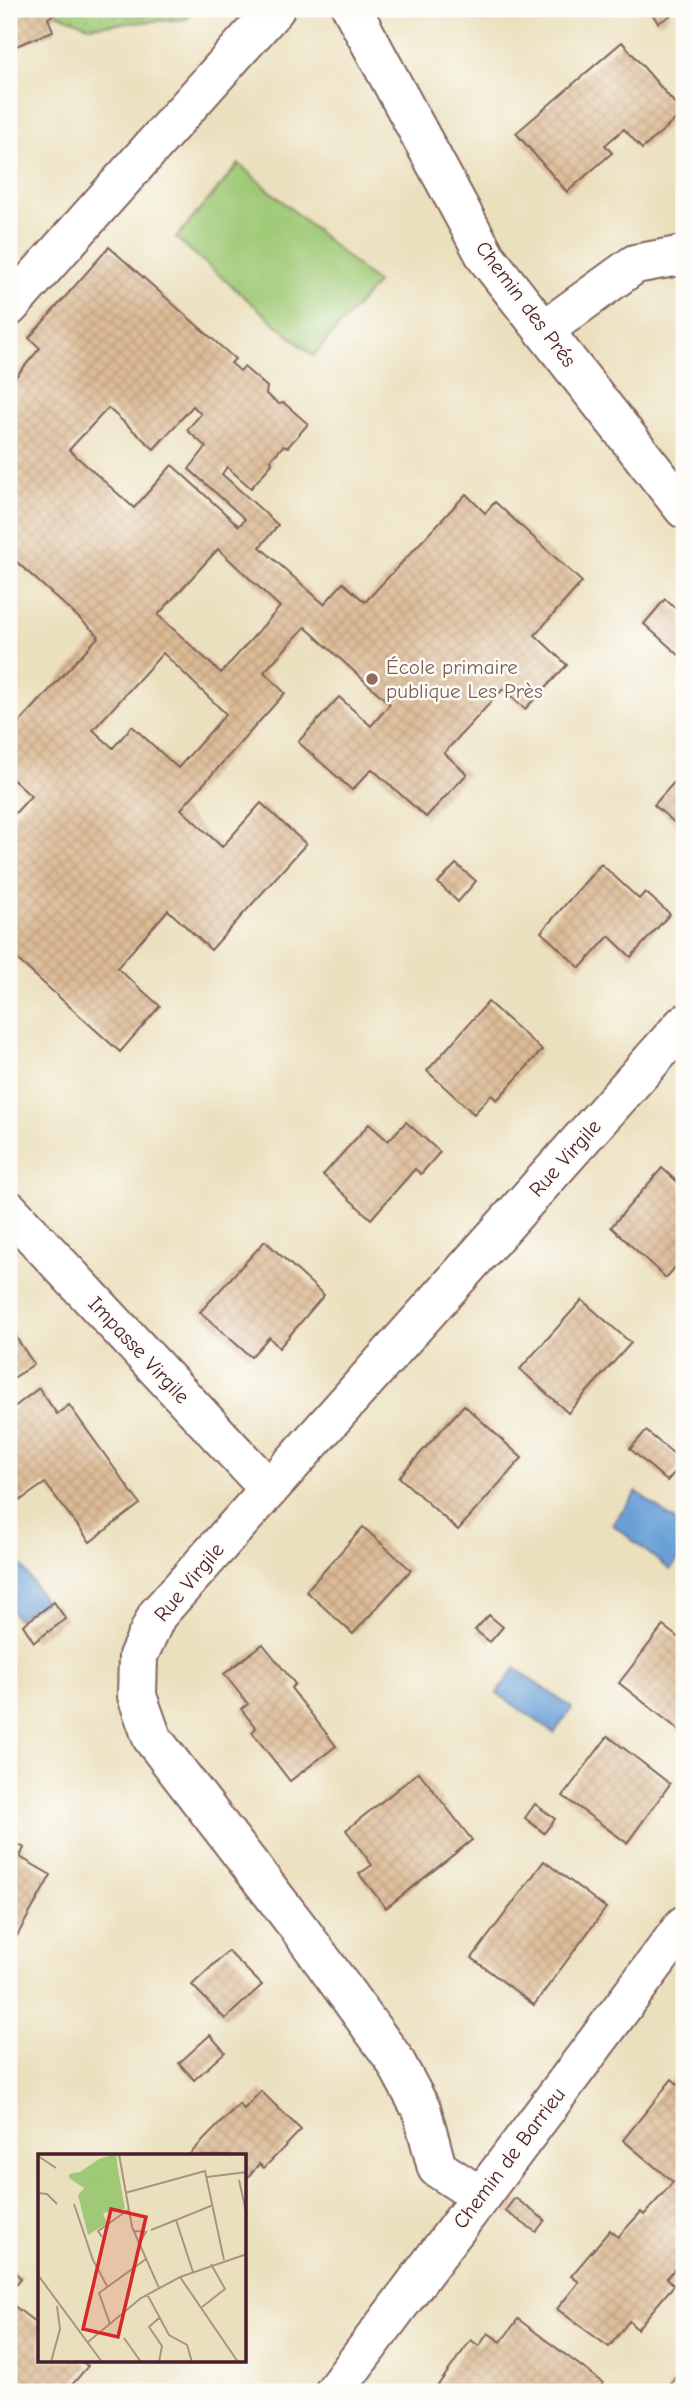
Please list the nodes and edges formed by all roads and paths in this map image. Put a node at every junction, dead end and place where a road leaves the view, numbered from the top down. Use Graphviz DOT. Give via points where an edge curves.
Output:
graph roads {
  1 [pos="275,9"];
  2 [pos="352,9"];
  3 [pos="684,255"];
  4 [pos="9,307"];
  5 [pos="544,330"];
  6 [pos="684,509"];
  7 [pos="684,1024"];
  8 [pos="9,1210"];
  9 [pos="269,1489"];
  10 [pos="684,1925"];
  11 [pos="480,2196"];
  12 [pos="334,2392"];
  1 -- 4 [label="street"];
  2 -- 5 [label="street, Chemin des Prés" via="486,257"];
  3 -- 5 [label="street" via="635,264"];
  5 -- 6 [label="street, Chemin des Prés"];
  7 -- 9 [label="street, Rue Virgile"];
  8 -- 9 [label="street, Impasse Virgile"];
  9 -- 11 [label="street, Rue Virgile" via="157,1615 138,1656 136,1696 152,1738 394,2059 422,2111 437,2168"];
  10 -- 11 [label="street, Chemin de Barrieu"];
  11 -- 12 [label="street, Chemin de Barrieu"];
}
